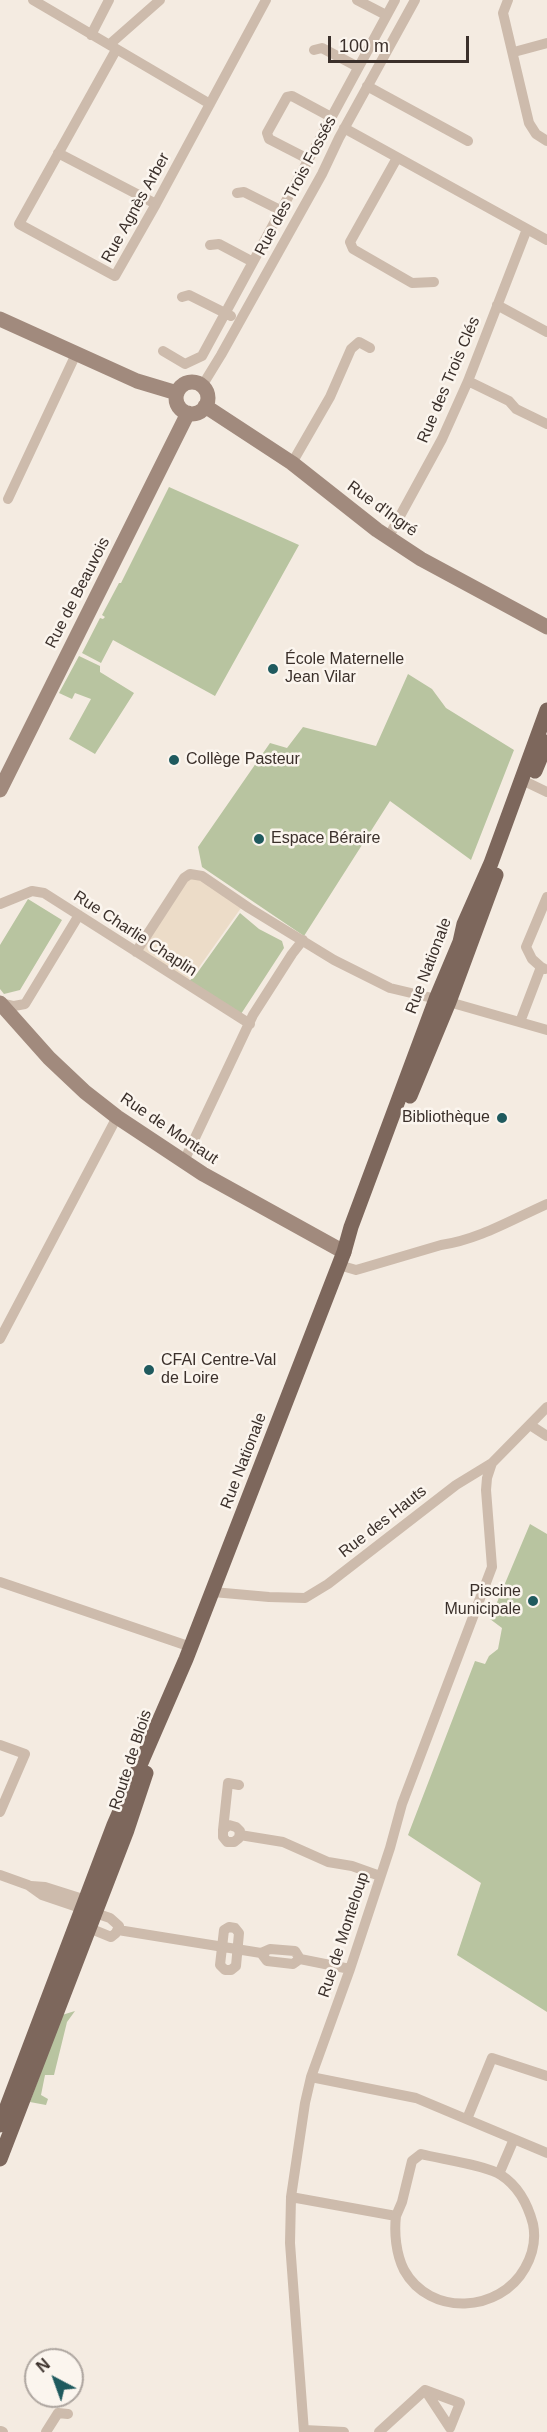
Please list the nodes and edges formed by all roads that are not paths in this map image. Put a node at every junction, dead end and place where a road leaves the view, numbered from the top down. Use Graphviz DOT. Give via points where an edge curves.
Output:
graph roads {
  1 [pos="33,0"];
  2 [pos="110,0"];
  3 [pos="160,0"];
  4 [pos="266,0"];
  5 [pos="357,0"];
  6 [pos="395,0"];
  7 [pos="415,0"];
  8 [pos="508,0"];
  9 [pos="386,15"];
  10 [pos="91,35"];
  11 [pos="547,43"];
  12 [pos="113,47"];
  13 [pos="314,50"];
  14 [pos="514,52"];
  15 [pos="358,67"];
  16 [pos="367,86"];
  17 [pos="210,104"];
  18 [pos="331,117"];
  19 [pos="344,128"];
  20 [pos="468,141"];
  21 [pos="547,141"];
  22 [pos="58,153"];
  23 [pos="397,158"];
  24 [pos="308,159"];
  25 [pos="237,193"];
  26 [pos="156,204"];
  27 [pos="280,210"];
  28 [pos="527,229"];
  29 [pos="547,240"];
  30 [pos="210,245"];
  31 [pos="253,262"];
  32 [pos="434,282"];
  33 [pos="182,297"];
  34 [pos="497,305"];
  35 [pos="225,313"];
  36 [pos="0,319"];
  37 [pos="239,320"];
  38 [pos="547,332"];
  39 [pos="370,348"];
  40 [pos="163,351"];
  41 [pos="76,354"];
  42 [pos="468,381"];
  43 [pos="202,386"];
  44 [pos="177,393"];
  45 [pos="205,406"];
  46 [pos="188,413"];
  47 [pos="547,424"];
  48 [pos="292,463"];
  49 [pos="9,499"];
  50 [pos="388,538"];
  51 [pos="547,627"];
  52 [pos="547,710"];
  53 [pos="547,742"];
  54 [pos="526,781"];
  55 [pos="0,790"];
  56 [pos="547,792"];
  57 [pos="547,897"];
  58 [pos="0,904"];
  59 [pos="79,915"];
  60 [pos="303,940"];
  61 [pos="136,952"];
  62 [pos="544,969"];
  63 [pos="442,1000"];
  64 [pos="0,1003"];
  65 [pos="520,1022"];
  66 [pos="250,1024"];
  67 [pos="547,1030"];
  68 [pos="117,1117"];
  69 [pos="184,1161"];
  70 [pos="547,1204"];
  71 [pos="342,1258"];
  72 [pos="0,1339"];
  73 [pos="547,1407"];
  74 [pos="530,1425"];
  75 [pos="547,1436"];
  76 [pos="492,1463"];
  77 [pos="0,1582"];
  78 [pos="213,1592"];
  79 [pos="191,1647"];
  80 [pos="170,1700"];
  81 [pos="0,1745"];
  82 [pos="239,1785"];
  83 [pos="0,1812"];
  84 [pos="0,1875"];
  85 [pos="380,1876"];
  86 [pos="88,1913"];
  87 [pos="118,1929"];
  88 [pos="222,1947"];
  89 [pos="237,1950"];
  90 [pos="350,1969"];
  91 [pos="547,2076"];
  92 [pos="311,2077"];
  93 [pos="467,2119"];
  94 [pos="0,2125"];
  95 [pos="514,2139"];
  96 [pos="547,2153"];
  97 [pos="1,2154"];
  98 [pos="499,2174"];
  99 [pos="291,2197"];
  100 [pos="396,2216"];
  101 [pos="425,2391"];
  102 [pos="68,2414"];
  103 [pos="304,2431"];
  104 [pos="46,2432"];
  105 [pos="344,2432"];
  106 [pos="379,2432"];
  1 -- 10 [label="street"];
  2 -- 10 [label="street"];
  3 -- 12 [label="street, Rue Agnès Arber"];
  4 -- 17 [label="street, Rue Agnès Arber"];
  5 -- 9 [label="street"];
  6 -- 9 [label="street"];
  7 -- 16 [label="street, Rue des Trois Fossés"];
  8 -- 14 [label="street" via="503,13"];
  9 -- 15 [label="street"];
  10 -- 12 [label="street"];
  11 -- 14 [label="street"];
  12 -- 17 [label="street"];
  12 -- 22 [label="street, Rue Agnès Arber"];
  13 -- 15 [label="street" via="322,48"];
  14 -- 21 [label="street" via="530,123 536,134"];
  15 -- 18 [label="street"];
  16 -- 19 [label="street, Rue des Trois Fossés"];
  16 -- 20 [label="street"];
  17 -- 26 [label="street, Rue Agnès Arber"];
  18 -- 24 [label="street"];
  18 -- 24 [label="street" via="287,97 267,133 269,140"];
  19 -- 23 [label="street"];
  19 -- 37 [label="street, Rue des Trois Fossés"];
  22 -- 26 [label="street"];
  22 -- 26 [label="street, Rue Agnès Arber" via="19,224 115,276"];
  23 -- 28 [label="street"];
  23 -- 32 [label="street" via="350,242 353,249 412,283"];
  24 -- 27 [label="street"];
  25 -- 27 [label="street" via="244,192"];
  27 -- 31 [label="street"];
  28 -- 29 [label="street"];
  28 -- 34 [label="street, Rue des Trois Clés"];
  30 -- 31 [label="street" via="219,244"];
  31 -- 35 [label="street"];
  33 -- 35 [label="street" via="189,295"];
  34 -- 38 [label="street"];
  34 -- 42 [label="street, Rue des Trois Clés"];
  35 -- 37 [label="street"];
  35 -- 40 [label="street" via="202,356 186,364"];
  36 -- 41 [label="street"];
  37 -- 43 [label="street, Rue des Trois Fossés"];
  39 -- 48 [label="street" via="359,342 351,349 330,397"];
  41 -- 44 [label="street" via="137,381"];
  41 -- 49 [label="street"];
  42 -- 47 [label="street"];
  42 -- 50 [label="street, Rue des Trois Clés"];
  43 -- 44 [label="street" via="187,383"];
  43 -- 45 [label="street" via="207,393"];
  44 -- 46 [label="street" via="179,408"];
  45 -- 46 [label="street"];
  45 -- 48 [label="street, Rue d'Ingré"];
  46 -- 55 [label="street, Rue de Beauvois"];
  48 -- 50 [label="street, Rue d'Ingré"];
  50 -- 51 [label="street, Rue d'Ingré"];
  52 -- 54 [label="main road, Rue Nationale"];
  53 -- 54 [label="main road, Rue Nationale"];
  54 -- 56 [label="street"];
  54 -- 63 [label="main road, Rue Nationale" via="471,906"];
  57 -- 62 [label="street" via="526,947"];
  58 -- 59 [label="street, Rue Charlie Chaplin" via="38,891"];
  59 -- 61 [label="street, Rue Charlie Chaplin"];
  59 -- 64 [label="street" via="25,1004"];
  60 -- 61 [label="street" via="202,876 190,874 179,884"];
  60 -- 63 [label="street" via="390,988"];
  60 -- 66 [label="street"];
  61 -- 66 [label="street, Rue Charlie Chaplin"];
  62 -- 65 [label="street"];
  63 -- 65 [label="street"];
  63 -- 71 [label="main road, Rue Nationale"];
  64 -- 68 [label="street, Rue de Montaut" via="49,1058"];
  65 -- 67 [label="street"];
  66 -- 69 [label="street"];
  68 -- 69 [label="street, Rue de Montaut"];
  68 -- 72 [label="street"];
  69 -- 71 [label="street, Rue de Montaut"];
  70 -- 71 [label="street" via="454,1243 356,1270"];
  71 -- 78 [label="main road, Rue Nationale"];
  73 -- 74 [label="street, Rue des Hauts"];
  74 -- 75 [label="street"];
  74 -- 76 [label="street, Rue des Hauts"];
  76 -- 78 [label="street, Rue des Hauts" via="456,1485 305,1598"];
  76 -- 85 [label="street, Rue de Monteloup" via="486,1490 492,1567 428,1731"];
  77 -- 79 [label="street"];
  78 -- 79 [label="main road, Rue Nationale"];
  79 -- 80 [label="main road, Rue Nationale"];
  80 -- 86 [label="main road, Route de Blois" via="114,1825"];
  81 -- 83 [label="street" via="25,1754"];
  82 -- 85 [label="street" via="228,1783 223,1830 228,1825 236,1827 240,1835 284,1842 328,1862"];
  84 -- 86 [label="street" via="45,1887"];
  85 -- 90 [label="street, Rue de Monteloup"];
  86 -- 87 [label="street" via="115,1921"];
  86 -- 87 [label="street" via="107,1937 114,1936"];
  86 -- 94 [label="main road, Route de Blois"];
  86 -- 97 [label="main road, Route de Blois"];
  87 -- 88 [label="street"];
  88 -- 89 [label="street"];
  88 -- 89 [label="street" via="224,1930 235,1928 239,1933"];
  88 -- 89 [label="street" via="220,1965 225,1970 236,1966"];
  89 -- 90 [label="street" via="261,1953 267,1961 293,1964 300,1959"];
  90 -- 92 [label="street, Rue de Monteloup"];
  91 -- 93 [label="street" via="492,2058"];
  92 -- 93 [label="street" via="416,2098"];
  92 -- 99 [label="street, Rue de Monteloup"];
  93 -- 95 [label="street"];
  95 -- 96 [label="street"];
  95 -- 98 [label="street"];
  98 -- 100 [label="street" via="421,2154 412,2161"];
  98 -- 100 [label="street" via="518,2191 530,2210 535,2231 533,2248 521,2276 495,2297 454,2304 417,2287 403,2269 396,2240"];
  99 -- 100 [label="street"];
  99 -- 103 [label="street, Rue de Monteloup" via="290,2243"];
  101 -- 106 [label="street"];
  102 -- 104 [label="street" via="58,2413"];
  103 -- 105 [label="street"];
}
